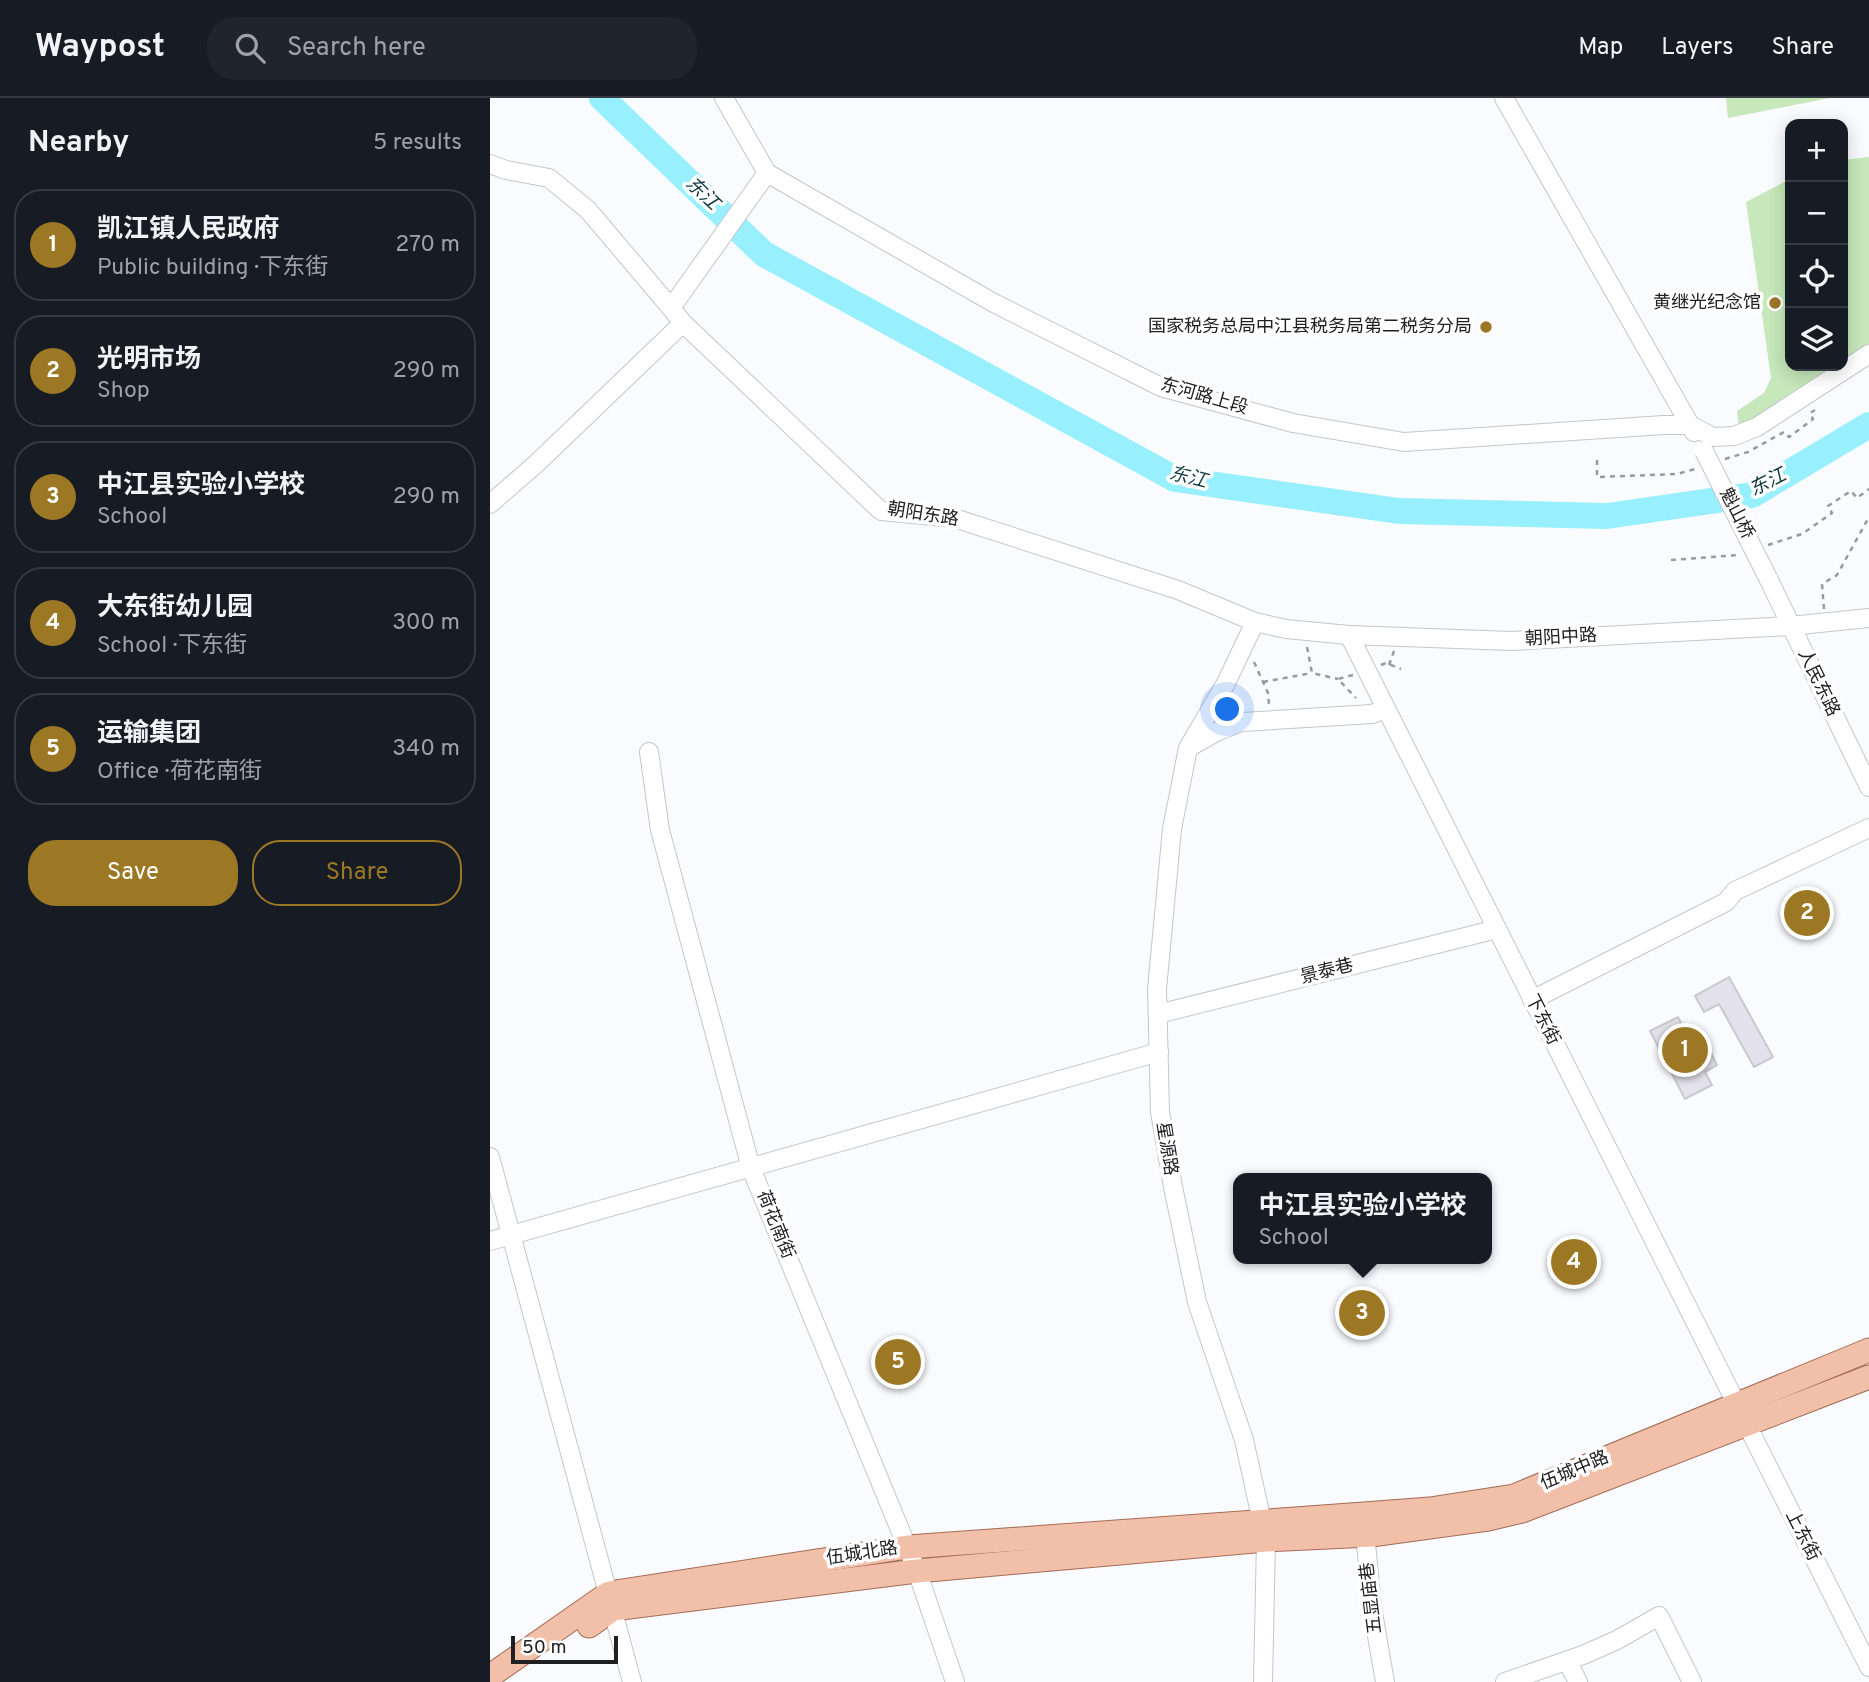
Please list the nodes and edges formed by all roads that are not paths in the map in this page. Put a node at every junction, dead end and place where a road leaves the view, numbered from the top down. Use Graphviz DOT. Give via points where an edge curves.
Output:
graph roads {
  1 [pos="1504,98"];
  2 [pos="727,101"];
  3 [pos="490,164"];
  4 [pos="762,180"];
  5 [pos="671,308"];
  6 [pos="682,323"];
  7 [pos="1869,354"];
  8 [pos="1690,425"];
  9 [pos="490,504"];
  10 [pos="1768,578"];
  11 [pos="1869,618"];
  12 [pos="1255,622"];
  13 [pos="1790,626"];
  14 [pos="1349,635"];
  15 [pos="1386,709"];
  16 [pos="1188,748"];
  17 [pos="649,752"];
  18 [pos="1869,787"];
  19 [pos="1869,828"];
  20 [pos="1497,929"];
  21 [pos="1532,1000"];
  22 [pos="1158,1014"];
  23 [pos="1159,1052"];
  24 [pos="490,1157"];
  25 [pos="751,1168"];
  26 [pos="512,1234"];
  27 [pos="490,1241"];
  28 [pos="1869,1350"];
  29 [pos="1869,1377"];
  30 [pos="1735,1405"];
  31 [pos="1746,1426"];
  32 [pos="1365,1525"];
  33 [pos="1264,1531"];
  34 [pos="908,1547"];
  35 [pos="918,1571"];
  36 [pos="611,1601"];
  37 [pos="1567,1661"];
  38 [pos="1869,1667"];
  39 [pos="490,1676"];
  40 [pos="506,1682"];
  41 [pos="632,1682"];
  42 [pos="955,1682"];
  43 [pos="1263,1682"];
  44 [pos="1385,1682"];
  45 [pos="1505,1682"];
  46 [pos="1578,1682"];
  47 [pos="1692,1682"];
  1 -- 8 [label="street, 魁山桥"];
  2 -- 4 [label="street"];
  3 -- 5 [label="street, 朝阳东路" via="549,178 588,210"];
  4 -- 5 [label="street"];
  4 -- 8 [label="street, 东河路上段" via="1161,387 1293,423 1404,442"];
  5 -- 6 [label="street, 朝阳东路"];
  6 -- 9 [label="street"];
  6 -- 12 [label="street, 朝阳东路" via="881,510 954,518 1178,590"];
  7 -- 8 [label="street" via="1757,427 1734,436 1713,437"];
  8 -- 10 [label="street, 魁山桥, bridge"];
  10 -- 13 [label="street, 人民东路"];
  11 -- 13 [label="street, 朝阳中路"];
  12 -- 14 [label="street, 朝阳中路"];
  12 -- 16 [label="street, 星源路"];
  13 -- 14 [label="street, 朝阳中路" via="1511,641"];
  13 -- 18 [label="street, 人民东路"];
  14 -- 15 [label="street, 下东街"];
  15 -- 16 [label="street" via="1373,714 1242,722"];
  15 -- 20 [label="street, 下东街"];
  16 -- 22 [label="street, 星源路" via="1172,829"];
  17 -- 25 [label="street, 荷花南街" via="660,830"];
  19 -- 21 [label="street" via="1735,891 1726,902"];
  20 -- 21 [label="street, 下东街"];
  20 -- 22 [label="street, 景泰巷"];
  21 -- 30 [label="street, 下东街"];
  22 -- 23 [label="street, 星源路"];
  23 -- 25 [label="street"];
  23 -- 33 [label="street, 星源路" via="1160,1112 1197,1303 1244,1440"];
  24 -- 26 [label="street"];
  25 -- 26 [label="street"];
  25 -- 34 [label="street, 荷花南街"];
  26 -- 27 [label="street"];
  26 -- 36 [label="street"];
  28 -- 30 [label="main road, 伍城中路"];
  29 -- 31 [label="main road, 伍城中路"];
  30 -- 31 [label="street, 上东街"];
  30 -- 32 [label="main road, 伍城中路" via="1514,1496"];
  31 -- 32 [label="main road, 伍城中路" via="1522,1511 1453,1524"];
  31 -- 38 [label="street, 上东街"];
  32 -- 33 [label="main road, 伍城中路"];
  32 -- 44 [label="street, 五显庙巷" via="1371,1607"];
  33 -- 34 [label="main road, 伍城北路"];
  33 -- 35 [label="main road, 伍城北路"];
  33 -- 43 [label="street, 星源路"];
  34 -- 35 [label="street, 荷花南街"];
  34 -- 36 [label="main road, 伍城北路"];
  35 -- 36 [label="main road, 伍城北路"];
  35 -- 42 [label="street, 荷花南街"];
  36 -- 39 [label="main road, 伍城北路"];
  36 -- 40 [label="main road, 伍城北路"];
  36 -- 41 [label="street"];
  37 -- 45 [label="street"];
  37 -- 46 [label="street"];
  37 -- 47 [label="street" via="1659,1616"];
}
